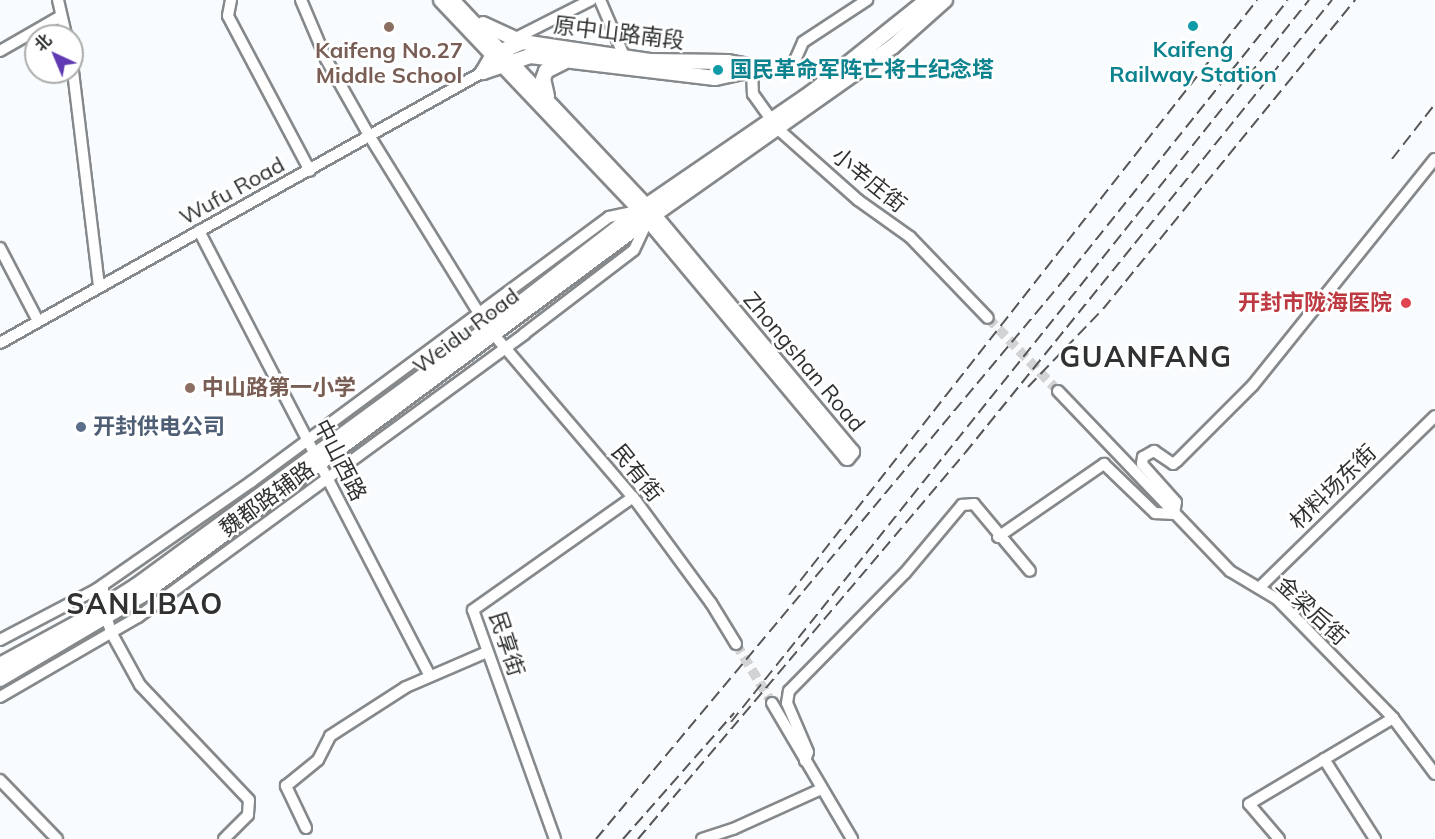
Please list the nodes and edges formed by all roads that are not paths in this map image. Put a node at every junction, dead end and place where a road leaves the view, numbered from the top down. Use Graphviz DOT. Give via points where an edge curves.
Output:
graph roads {
  1 [pos="58,0"];
  2 [pos="231,0"];
  3 [pos="301,0"];
  4 [pos="441,0"];
  5 [pos="591,0"];
  6 [pos="600,0"];
  7 [pos="867,0"];
  8 [pos="927,0"];
  9 [pos="945,0"];
  10 [pos="454,2"];
  11 [pos="61,16"];
  12 [pos="63,24"];
  13 [pos="517,41"];
  14 [pos="0,51"];
  15 [pos="502,58"];
  16 [pos="564,62"];
  17 [pos="628,65"];
  18 [pos="748,68"];
  19 [pos="483,72"];
  20 [pos="75,84"];
  21 [pos="549,101"];
  22 [pos="775,124"];
  23 [pos="370,137"];
  24 [pos="1435,159"];
  25 [pos="310,171"];
  26 [pos="647,213"];
  27 [pos="199,231"];
  28 [pos="0,248"];
  29 [pos="99,286"];
  30 [pos="478,312"];
  31 [pos="988,318"];
  32 [pos="38,321"];
  33 [pos="491,332"];
  34 [pos="0,343"];
  35 [pos="505,348"];
  36 [pos="1058,391"];
  37 [pos="1435,416"];
  38 [pos="308,440"];
  39 [pos="318,459"];
  40 [pos="328,478"];
  41 [pos="633,497"];
  42 [pos="1174,514"];
  43 [pos="998,537"];
  44 [pos="1030,571"];
  45 [pos="103,585"];
  46 [pos="1259,588"];
  47 [pos="105,613"];
  48 [pos="112,633"];
  49 [pos="0,640"];
  50 [pos="736,644"];
  51 [pos="487,652"];
  52 [pos="0,664"];
  53 [pos="430,676"];
  54 [pos="0,679"];
  55 [pos="0,697"];
  56 [pos="772,703"];
  57 [pos="1393,718"];
  58 [pos="1324,759"];
  59 [pos="805,761"];
  60 [pos="1435,774"];
  61 [pos="0,780"];
  62 [pos="821,789"];
  63 [pos="306,828"];
  64 [pos="57,839"];
  65 [pos="224,839"];
  66 [pos="555,839"];
  67 [pos="702,839"];
  68 [pos="852,839"];
  69 [pos="1279,839"];
  70 [pos="1374,839"];
  1 -- 11 [label="street"];
  2 -- 25 [label="street" via="228,16"];
  3 -- 23 [label="street, 民有街" via="326,59"];
  4 -- 15 [label="main road, Zhongshan Road"];
  5 -- 13 [label="street"];
  6 -- 17 [label="street"];
  7 -- 18 [label="street" via="803,42 792,67"];
  8 -- 22 [label="main road, Weidu Road"];
  9 -- 22 [label="main road, Weidu Road" via="892,47"];
  10 -- 13 [label="main road"];
  10 -- 15 [label="main road, Zhongshan Road"];
  11 -- 12 [label="street"];
  11 -- 14 [label="street"];
  13 -- 15 [label="main road, 原中山路南段"];
  13 -- 17 [label="main road, 原中山路南段"];
  15 -- 16 [label="main road, 原中山路南段" via="530,56"];
  15 -- 19 [label="main road"];
  15 -- 21 [label="main road, Zhongshan Road"];
  15 -- 26 [label="main road, Zhongshan Road"];
  16 -- 17 [label="main road, 原中山路南段"];
  16 -- 21 [label="main road" via="549,67 543,78"];
  17 -- 18 [label="main road, 原中山路南段" via="715,78"];
  18 -- 22 [label="street, 小辛庄街" via="753,94"];
  19 -- 23 [label="street, Wufu Road"];
  20 -- 29 [label="street"];
  21 -- 26 [label="main road, Zhongshan Road"];
  22 -- 26 [label="main road, Weidu Road"];
  22 -- 31 [label="street, 小辛庄街" via="858,200 916,243"];
  23 -- 25 [label="street, Wufu Road"];
  23 -- 30 [label="street, 民有街"];
  24 -- 42 [label="street" via="1259,379 1173,464 1154,451 1143,457 1142,464 1176,502"];
  25 -- 27 [label="street, Wufu Road"];
  26 -- 26 [label="main road, Zhongshan Road" via="847,458 852,452"];
  26 -- 30 [label="street, 魏都路辅路" via="609,217"];
  26 -- 33 [label="main road, Weidu Road"];
  26 -- 35 [label="street, 魏都路辅路" via="634,250"];
  27 -- 29 [label="street, Wufu Road"];
  27 -- 38 [label="street, 中山西路"];
  28 -- 32 [label="street"];
  29 -- 32 [label="street, Wufu Road"];
  30 -- 33 [label="street, 民有街"];
  30 -- 38 [label="street, 魏都路辅路"];
  32 -- 34 [label="street, Wufu Road"];
  33 -- 35 [label="street, 民有街"];
  33 -- 39 [label="main road, Weidu Road"];
  35 -- 40 [label="street, 魏都路辅路"];
  35 -- 41 [label="street, 民有街"];
  36 -- 42 [label="street"];
  37 -- 46 [label="street, 材料场东街"];
  38 -- 39 [label="street, 中山西路"];
  38 -- 45 [label="street, 魏都路辅路"];
  39 -- 40 [label="street, 中山西路"];
  39 -- 47 [label="main road, Weidu Road"];
  40 -- 48 [label="street, 魏都路辅路"];
  40 -- 53 [label="street, 中山西路"];
  41 -- 50 [label="street, 民有街" via="705,594"];
  41 -- 51 [label="street, 民享街" via="473,610"];
  42 -- 43 [label="street" via="1155,513 1104,464"];
  42 -- 46 [label="street, 金梁后街" via="1230,572"];
  43 -- 44 [label="street"];
  43 -- 59 [label="street" via="974,504 962,506 905,573 789,691 787,703 808,752"];
  45 -- 47 [label="street"];
  45 -- 49 [label="street, 魏都路辅路"];
  46 -- 57 [label="street, 金梁后街" via="1277,599"];
  47 -- 48 [label="street"];
  47 -- 52 [label="main road, Weidu Road"];
  47 -- 54 [label="main road, Weidu Road"];
  48 -- 55 [label="street, 魏都路辅路"];
  48 -- 65 [label="street" via="140,685 249,800 248,815"];
  51 -- 53 [label="street"];
  51 -- 66 [label="street, 民享街"];
  53 -- 63 [label="street" via="380,701 340,728 330,736 315,764 289,782 286,789"];
  56 -- 59 [label="street"];
  57 -- 58 [label="street"];
  57 -- 60 [label="street, 金梁后街"];
  58 -- 69 [label="street" via="1249,804"];
  58 -- 70 [label="street"];
  59 -- 62 [label="street"];
  61 -- 64 [label="street"];
  62 -- 67 [label="street" via="733,830"];
  62 -- 68 [label="street"];
}
